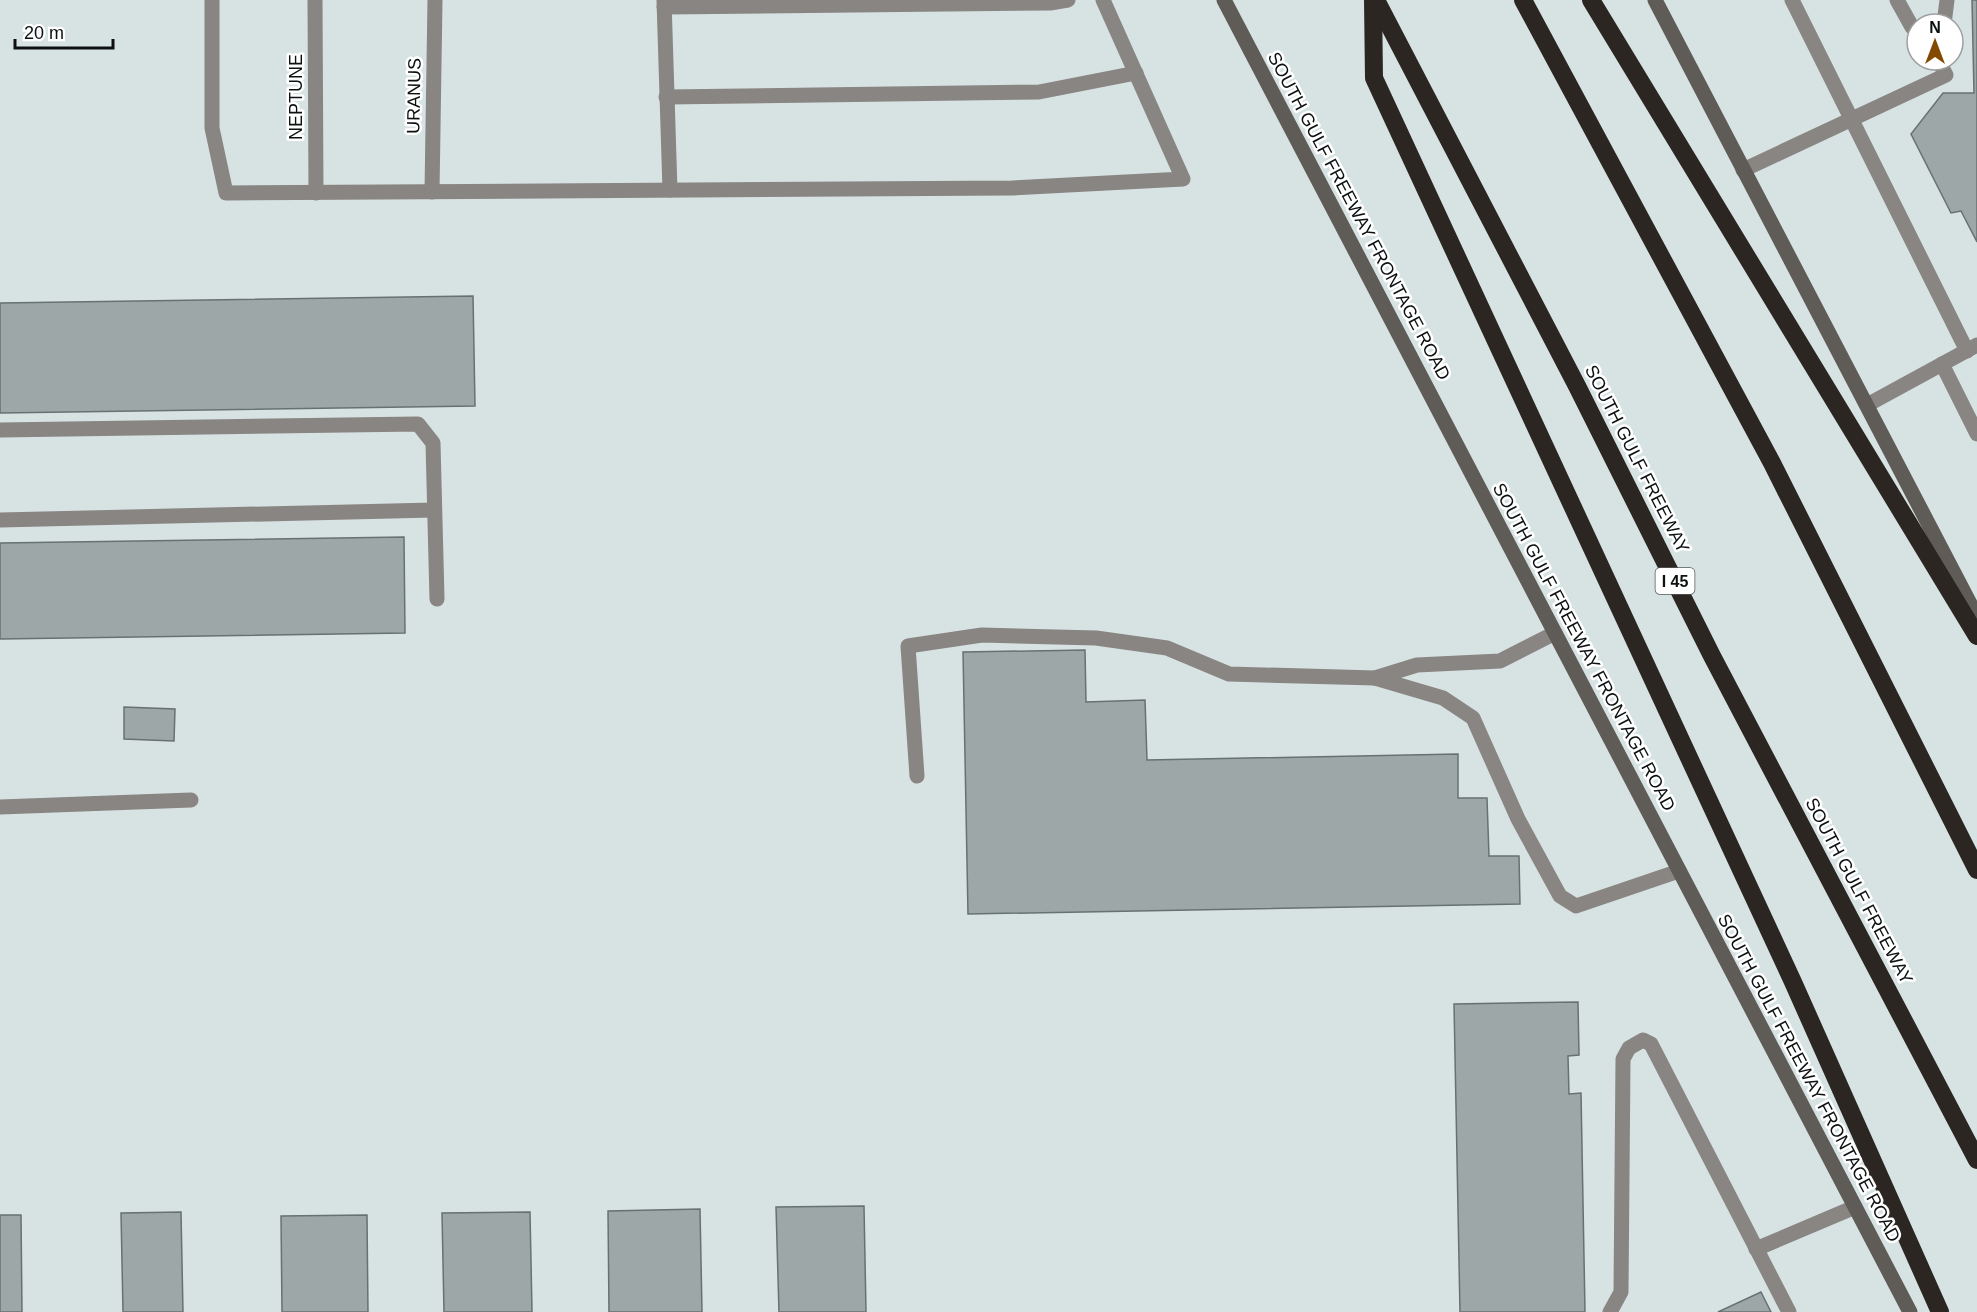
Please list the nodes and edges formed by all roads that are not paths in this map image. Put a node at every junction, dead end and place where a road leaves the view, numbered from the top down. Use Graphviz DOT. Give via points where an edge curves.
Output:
graph roads {
  1 [pos="212,0"];
  2 [pos="315,0"];
  3 [pos="435,0"];
  4 [pos="1068,0"];
  5 [pos="1103,0"];
  6 [pos="1224,0"];
  7 [pos="1375,0"];
  8 [pos="1523,0"];
  9 [pos="1591,0"];
  10 [pos="1655,0"];
  11 [pos="1792,0"];
  12 [pos="1897,0"];
  13 [pos="663,3"];
  14 [pos="1905,14"];
  15 [pos="1944,72"];
  16 [pos="1136,73"];
  17 [pos="666,97"];
  18 [pos="1851,119"];
  19 [pos="1743,170"];
  20 [pos="670,190"];
  21 [pos="432,192"];
  22 [pos="316,193"];
  23 [pos="1972,348"];
  24 [pos="1942,364"];
  25 [pos="1866,405"];
  26 [pos="1976,428"];
  27 [pos="0,430"];
  28 [pos="434,510"];
  29 [pos="0,520"];
  30 [pos="437,599"];
  31 [pos="1977,617"];
  32 [pos="1555,633"];
  33 [pos="1977,636"];
  34 [pos="1375,678"];
  35 [pos="917,776"];
  36 [pos="191,800"];
  37 [pos="0,807"];
  38 [pos="1977,870"];
  39 [pos="1679,871"];
  40 [pos="1977,1160"];
  41 [pos="1855,1207"];
  42 [pos="1756,1249"];
  43 [pos="1610,1312"];
  44 [pos="1789,1312"];
  45 [pos="1910,1312"];
  46 [pos="1940,1312"];
  1 -- 22 [label="street" via="212,128 226,194"];
  2 -- 22 [label="street, NEPTUNE"];
  3 -- 21 [label="street, URANUS"];
  4 -- 13 [label="street"];
  5 -- 16 [label="street"];
  6 -- 32 [label="main road, SOUTH GULF FREEWAY FRONTAGE ROAD"];
  7 -- 40 [label="highway, SOUTH GULF FREEWAY / I 45"];
  7 -- 46 [label="highway" via="1374,78 1788,971"];
  8 -- 38 [label="highway" via="1772,463"];
  9 -- 33 [label="highway"];
  10 -- 19 [label="main road"];
  11 -- 18 [label="street"];
  12 -- 14 [label="street"];
  13 -- 17 [label="street"];
  15 -- 18 [label="street" via="1946,75"];
  16 -- 17 [label="street" via="1039,92"];
  16 -- 20 [label="street" via="1183,179 1012,188"];
  17 -- 20 [label="street"];
  18 -- 19 [label="street"];
  18 -- 23 [label="street"];
  19 -- 25 [label="main road"];
  20 -- 21 [label="street"];
  21 -- 22 [label="street"];
  23 -- 24 [label="street"];
  24 -- 25 [label="street"];
  24 -- 26 [label="street"];
  25 -- 31 [label="main road"];
  27 -- 28 [label="street" via="418,424 432,443"];
  28 -- 29 [label="street"];
  28 -- 30 [label="street"];
  32 -- 34 [label="street" via="1500,661 1417,665"];
  32 -- 39 [label="main road, SOUTH GULF FREEWAY FRONTAGE ROAD"];
  34 -- 35 [label="street" via="1229,674 1167,648 1096,638 982,635 908,646"];
  34 -- 39 [label="street" via="1443,698 1473,718 1518,819 1560,896 1576,906"];
  36 -- 37 [label="street"];
  39 -- 41 [label="main road, SOUTH GULF FREEWAY FRONTAGE ROAD"];
  41 -- 42 [label="street"];
  41 -- 45 [label="main road, SOUTH GULF FREEWAY FRONTAGE ROAD"];
  42 -- 43 [label="street" via="1652,1044 1642,1040 1629,1048 1623,1059 1621,1292"];
  42 -- 44 [label="street"];
}
